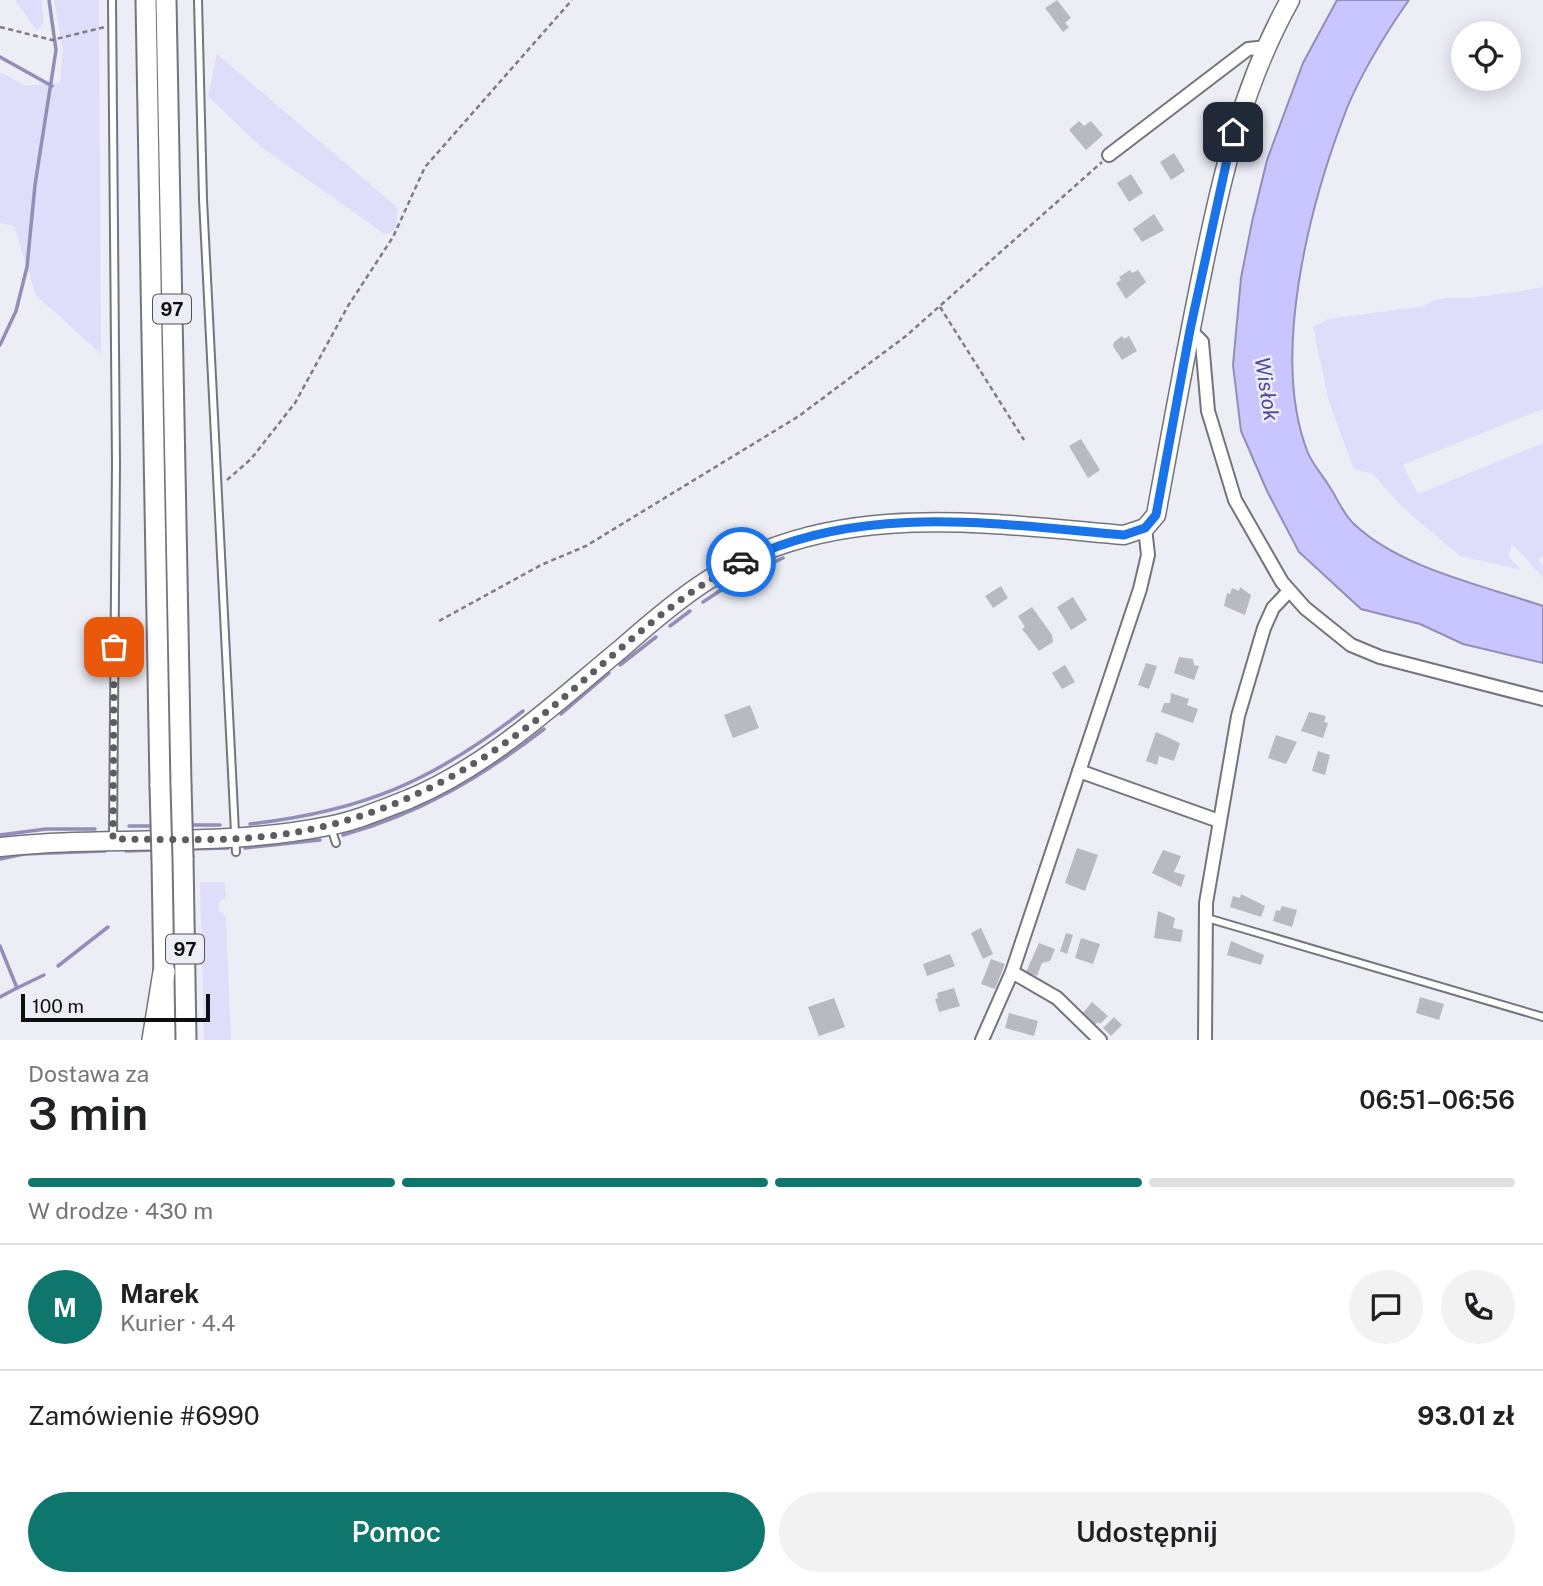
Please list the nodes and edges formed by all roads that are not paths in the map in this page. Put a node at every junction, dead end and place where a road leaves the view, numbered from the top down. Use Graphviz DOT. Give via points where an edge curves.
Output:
graph roads {
  1 [pos="112,0"];
  2 [pos="146,0"];
  3 [pos="166,0"];
  4 [pos="198,0"];
  5 [pos="1290,0"];
  6 [pos="1267,47"];
  7 [pos="1110,155"];
  8 [pos="1190,330"];
  9 [pos="1145,528"];
  10 [pos="1289,591"];
  11 [pos="1543,699"];
  12 [pos="1079,771"];
  13 [pos="1219,821"];
  14 [pos="113,839"];
  15 [pos="235,845"];
  16 [pos="0,847"];
  17 [pos="1205,918"];
  18 [pos="164,972"];
  19 [pos="1012,972"];
  20 [pos="1543,1017"];
  21 [pos="153,1040"];
  22 [pos="165,1040"];
  23 [pos="186,1040"];
  24 [pos="982,1040"];
  25 [pos="1100,1040"];
  26 [pos="1205,1040"];
  1 -- 14 [label="lane"];
  2 -- 18 [label="main road, 97, bridge"];
  3 -- 23 [label="main road, 97, bridge"];
  4 -- 15 [label="lane"];
  5 -- 6 [label="street"];
  6 -- 7 [label="street" via="1248,49"];
  6 -- 8 [label="street" via="1233,132"];
  8 -- 9 [label="street" via="1156,515"];
  8 -- 10 [label="street" via="1202,342 1208,411 1235,500"];
  9 -- 12 [label="street" via="1148,555 1140,589"];
  9 -- 15 [label="street" via="1124,535 919,521 810,534 709,579 540,716 454,777 333,834"];
  10 -- 11 [label="street" via="1351,645 1380,657"];
  10 -- 13 [label="street" via="1273,608 1264,628 1238,716"];
  12 -- 13 [label="street"];
  12 -- 19 [label="street"];
  13 -- 17 [label="street"];
  14 -- 15 [label="street"];
  14 -- 16 [label="street"];
  17 -- 20 [label="lane"];
  17 -- 26 [label="street"];
  18 -- 21 [label="highway"];
  18 -- 22 [label="main road, 97"];
  19 -- 24 [label="street"];
  19 -- 25 [label="street" via="1057,998"];
}
